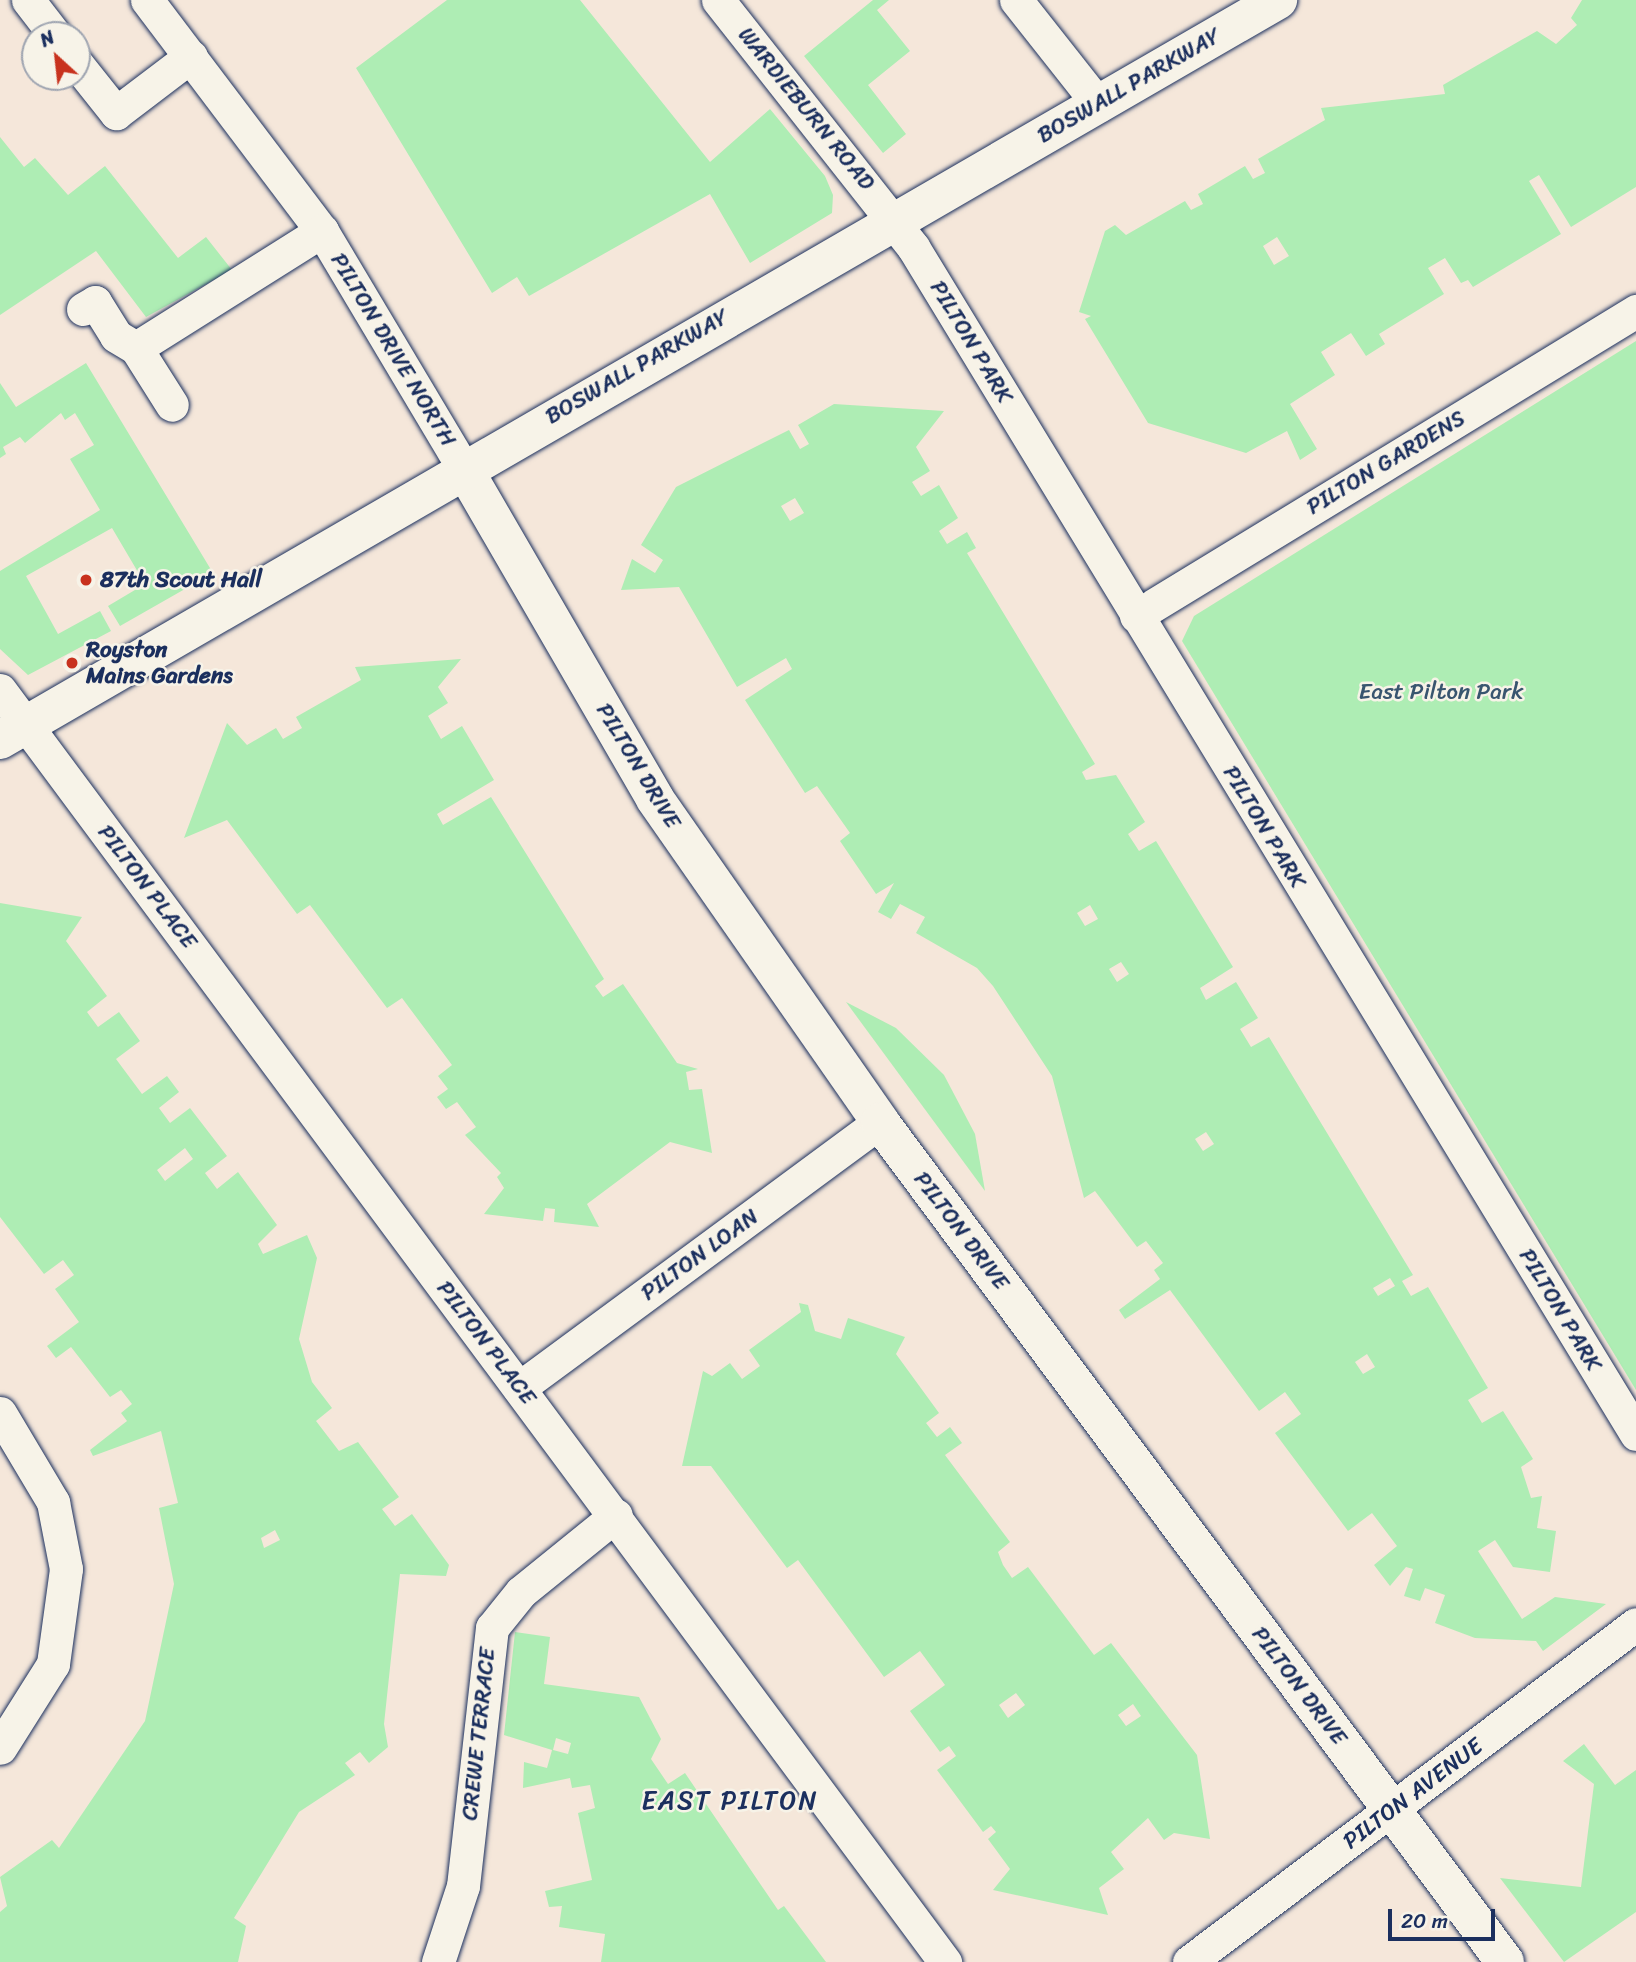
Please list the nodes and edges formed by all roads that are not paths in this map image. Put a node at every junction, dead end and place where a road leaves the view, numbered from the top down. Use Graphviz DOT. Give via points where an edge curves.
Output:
graph roads {
  1 [pos="28,0"];
  2 [pos="147,0"];
  3 [pos="718,0"];
  4 [pos="1278,0"];
  5 [pos="1016,1"];
  6 [pos="44,21"];
  7 [pos="191,56"];
  8 [pos="91,82"];
  9 [pos="1099,105"];
  10 [pos="894,219"];
  11 [pos="322,231"];
  12 [pos="83,309"];
  13 [pos="1636,311"];
  14 [pos="136,348"];
  15 [pos="172,405"];
  16 [pos="464,469"];
  17 [pos="1136,616"];
  18 [pos="0,690"];
  19 [pos="12,732"];
  20 [pos="880,1122"];
  21 [pos="519,1388"];
  22 [pos="0,1413"];
  23 [pos="1636,1434"];
  24 [pos="616,1515"];
  25 [pos="1636,1624"];
  26 [pos="0,1748"];
  27 [pos="1392,1811"];
  28 [pos="438,1962"];
  29 [pos="946,1962"];
  30 [pos="1189,1962"];
  31 [pos="1506,1962"];
  1 -- 6 [label="street"];
  2 -- 7 [label="street, PILTON DRIVE NORTH"];
  3 -- 10 [label="street, WARDIEBURN ROAD"];
  4 -- 9 [label="street, BOSWALL PARKWAY"];
  5 -- 9 [label="street"];
  7 -- 8 [label="street" via="116,113"];
  7 -- 11 [label="street, PILTON DRIVE NORTH"];
  9 -- 10 [label="street, BOSWALL PARKWAY"];
  10 -- 16 [label="street, BOSWALL PARKWAY"];
  10 -- 17 [label="street, PILTON PARK"];
  11 -- 14 [label="street, PILTON DRIVE NORTH"];
  11 -- 16 [label="street, PILTON DRIVE NORTH"];
  12 -- 14 [label="street" via="95,302 116,336"];
  13 -- 17 [label="street, PILTON GARDENS"];
  14 -- 15 [label="street"];
  16 -- 19 [label="street, BOSWALL PARKWAY"];
  16 -- 20 [label="street, PILTON DRIVE" via="655,799"];
  17 -- 23 [label="street, PILTON PARK"];
  18 -- 19 [label="street"];
  19 -- 21 [label="street, PILTON PLACE"];
  20 -- 21 [label="street, PILTON LOAN"];
  20 -- 27 [label="street, PILTON DRIVE"];
  21 -- 24 [label="street, PILTON PLACE"];
  22 -- 26 [label="street" via="49,1493 66,1569 53,1664"];
  24 -- 28 [label="street, CREWE TERRACE" via="521,1592 492,1628 463,1886"];
  24 -- 29 [label="street, PILTON PLACE"];
  25 -- 27 [label="street, PILTON AVENUE"];
  27 -- 30 [label="street, PILTON AVENUE"];
  27 -- 31 [label="street, PILTON DRIVE"];
}
